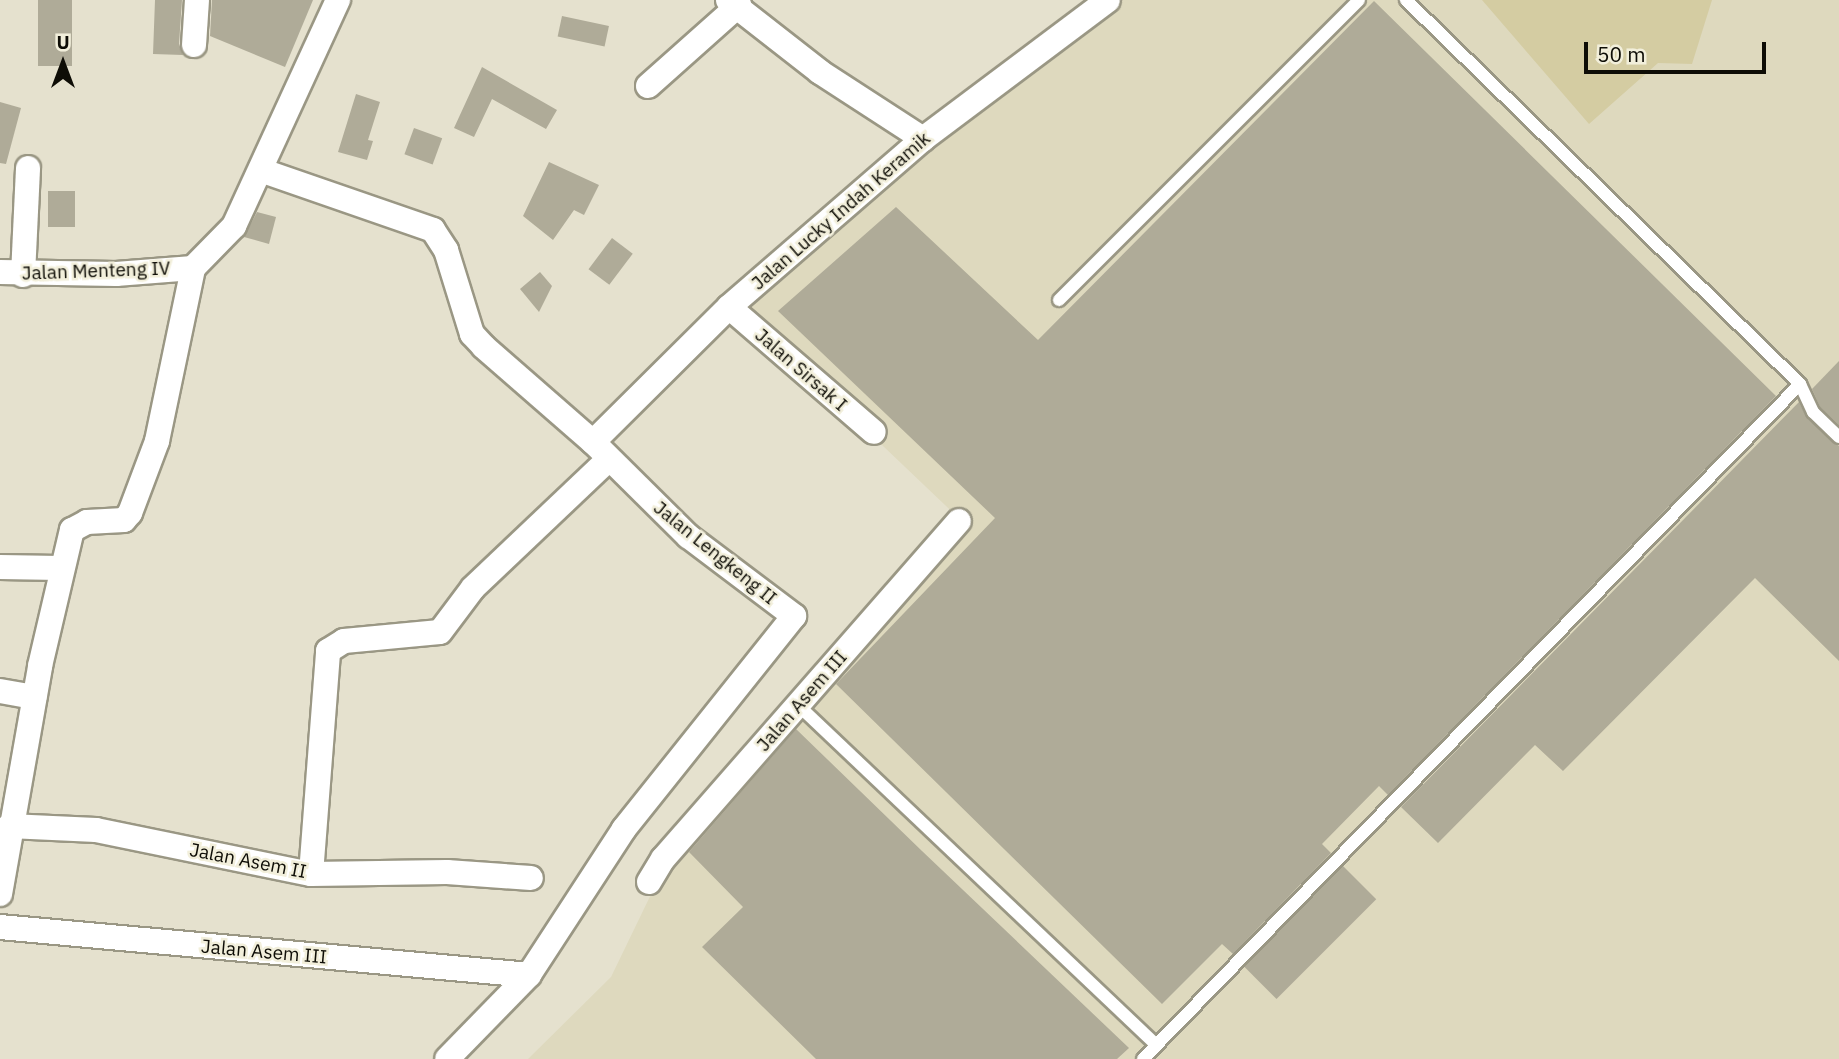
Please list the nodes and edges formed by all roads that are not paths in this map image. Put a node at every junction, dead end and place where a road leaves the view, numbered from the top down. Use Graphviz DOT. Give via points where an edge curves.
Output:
graph roads {
  1 [pos="197,0"];
  2 [pos="338,0"];
  3 [pos="1108,0"];
  4 [pos="1359,0"];
  5 [pos="1406,0"];
  6 [pos="734,3"];
  7 [pos="194,45"];
  8 [pos="648,86"];
  9 [pos="923,139"];
  10 [pos="28,168"];
  11 [pos="263,171"];
  12 [pos="192,268"];
  13 [pos="11,273"];
  14 [pos="1059,300"];
  15 [pos="729,307"];
  16 [pos="1800,384"];
  17 [pos="874,432"];
  18 [pos="1839,437"];
  19 [pos="601,450"];
  20 [pos="959,521"];
  21 [pos="0,567"];
  22 [pos="60,569"];
  23 [pos="0,691"];
  24 [pos="34,697"];
  25 [pos="798,705"];
  26 [pos="9,826"];
  27 [pos="311,874"];
  28 [pos="531,878"];
  29 [pos="649,882"];
  30 [pos="0,894"];
  31 [pos="0,928"];
  32 [pos="529,975"];
  33 [pos="1156,1045"];
  34 [pos="447,1059"];
  35 [pos="1143,1059"];
  1 -- 7 [label="street"];
  2 -- 11 [label="street"];
  3 -- 9 [label="street, Jalan Lucky Indah Keramik"];
  4 -- 14 [label="lane"];
  5 -- 16 [label="lane"];
  6 -- 8 [label="street"];
  6 -- 9 [label="street" via="820,72"];
  9 -- 15 [label="street, Jalan Lucky Indah Keramik"];
  10 -- 13 [label="street"];
  11 -- 12 [label="street" via="229,234"];
  11 -- 19 [label="street, Jalan Lengkeng II" via="433,230 446,250 472,334"];
  12 -- 13 [label="street, Jalan Menteng IV"];
  12 -- 22 [label="street" via="157,441 137,498 124,520 87,522 72,530"];
  15 -- 17 [label="street, Jalan Sirsak I"];
  15 -- 19 [label="street, Jalan Lucky Indah Keramik"];
  16 -- 18 [label="lane" via="1813,412"];
  16 -- 33 [label="lane"];
  19 -- 27 [label="street, Jalan Lucky Indah Keramik" via="473,588 440,632 344,641 328,651"];
  19 -- 32 [label="street, Jalan Lengkeng II" via="688,536 794,616 624,829"];
  20 -- 25 [label="street, Jalan Asem III"];
  21 -- 22 [label="street"];
  22 -- 24 [label="street"];
  23 -- 24 [label="street"];
  24 -- 26 [label="street"];
  25 -- 29 [label="street, Jalan Asem III" via="663,859"];
  25 -- 33 [label="lane"];
  26 -- 27 [label="street, Jalan Asem II" via="96,830"];
  26 -- 30 [label="street"];
  27 -- 28 [label="street, Jalan Asem II" via="447,872"];
  31 -- 32 [label="street, Jalan Asem III"];
  32 -- 34 [label="street"];
  33 -- 35 [label="lane"];
}
